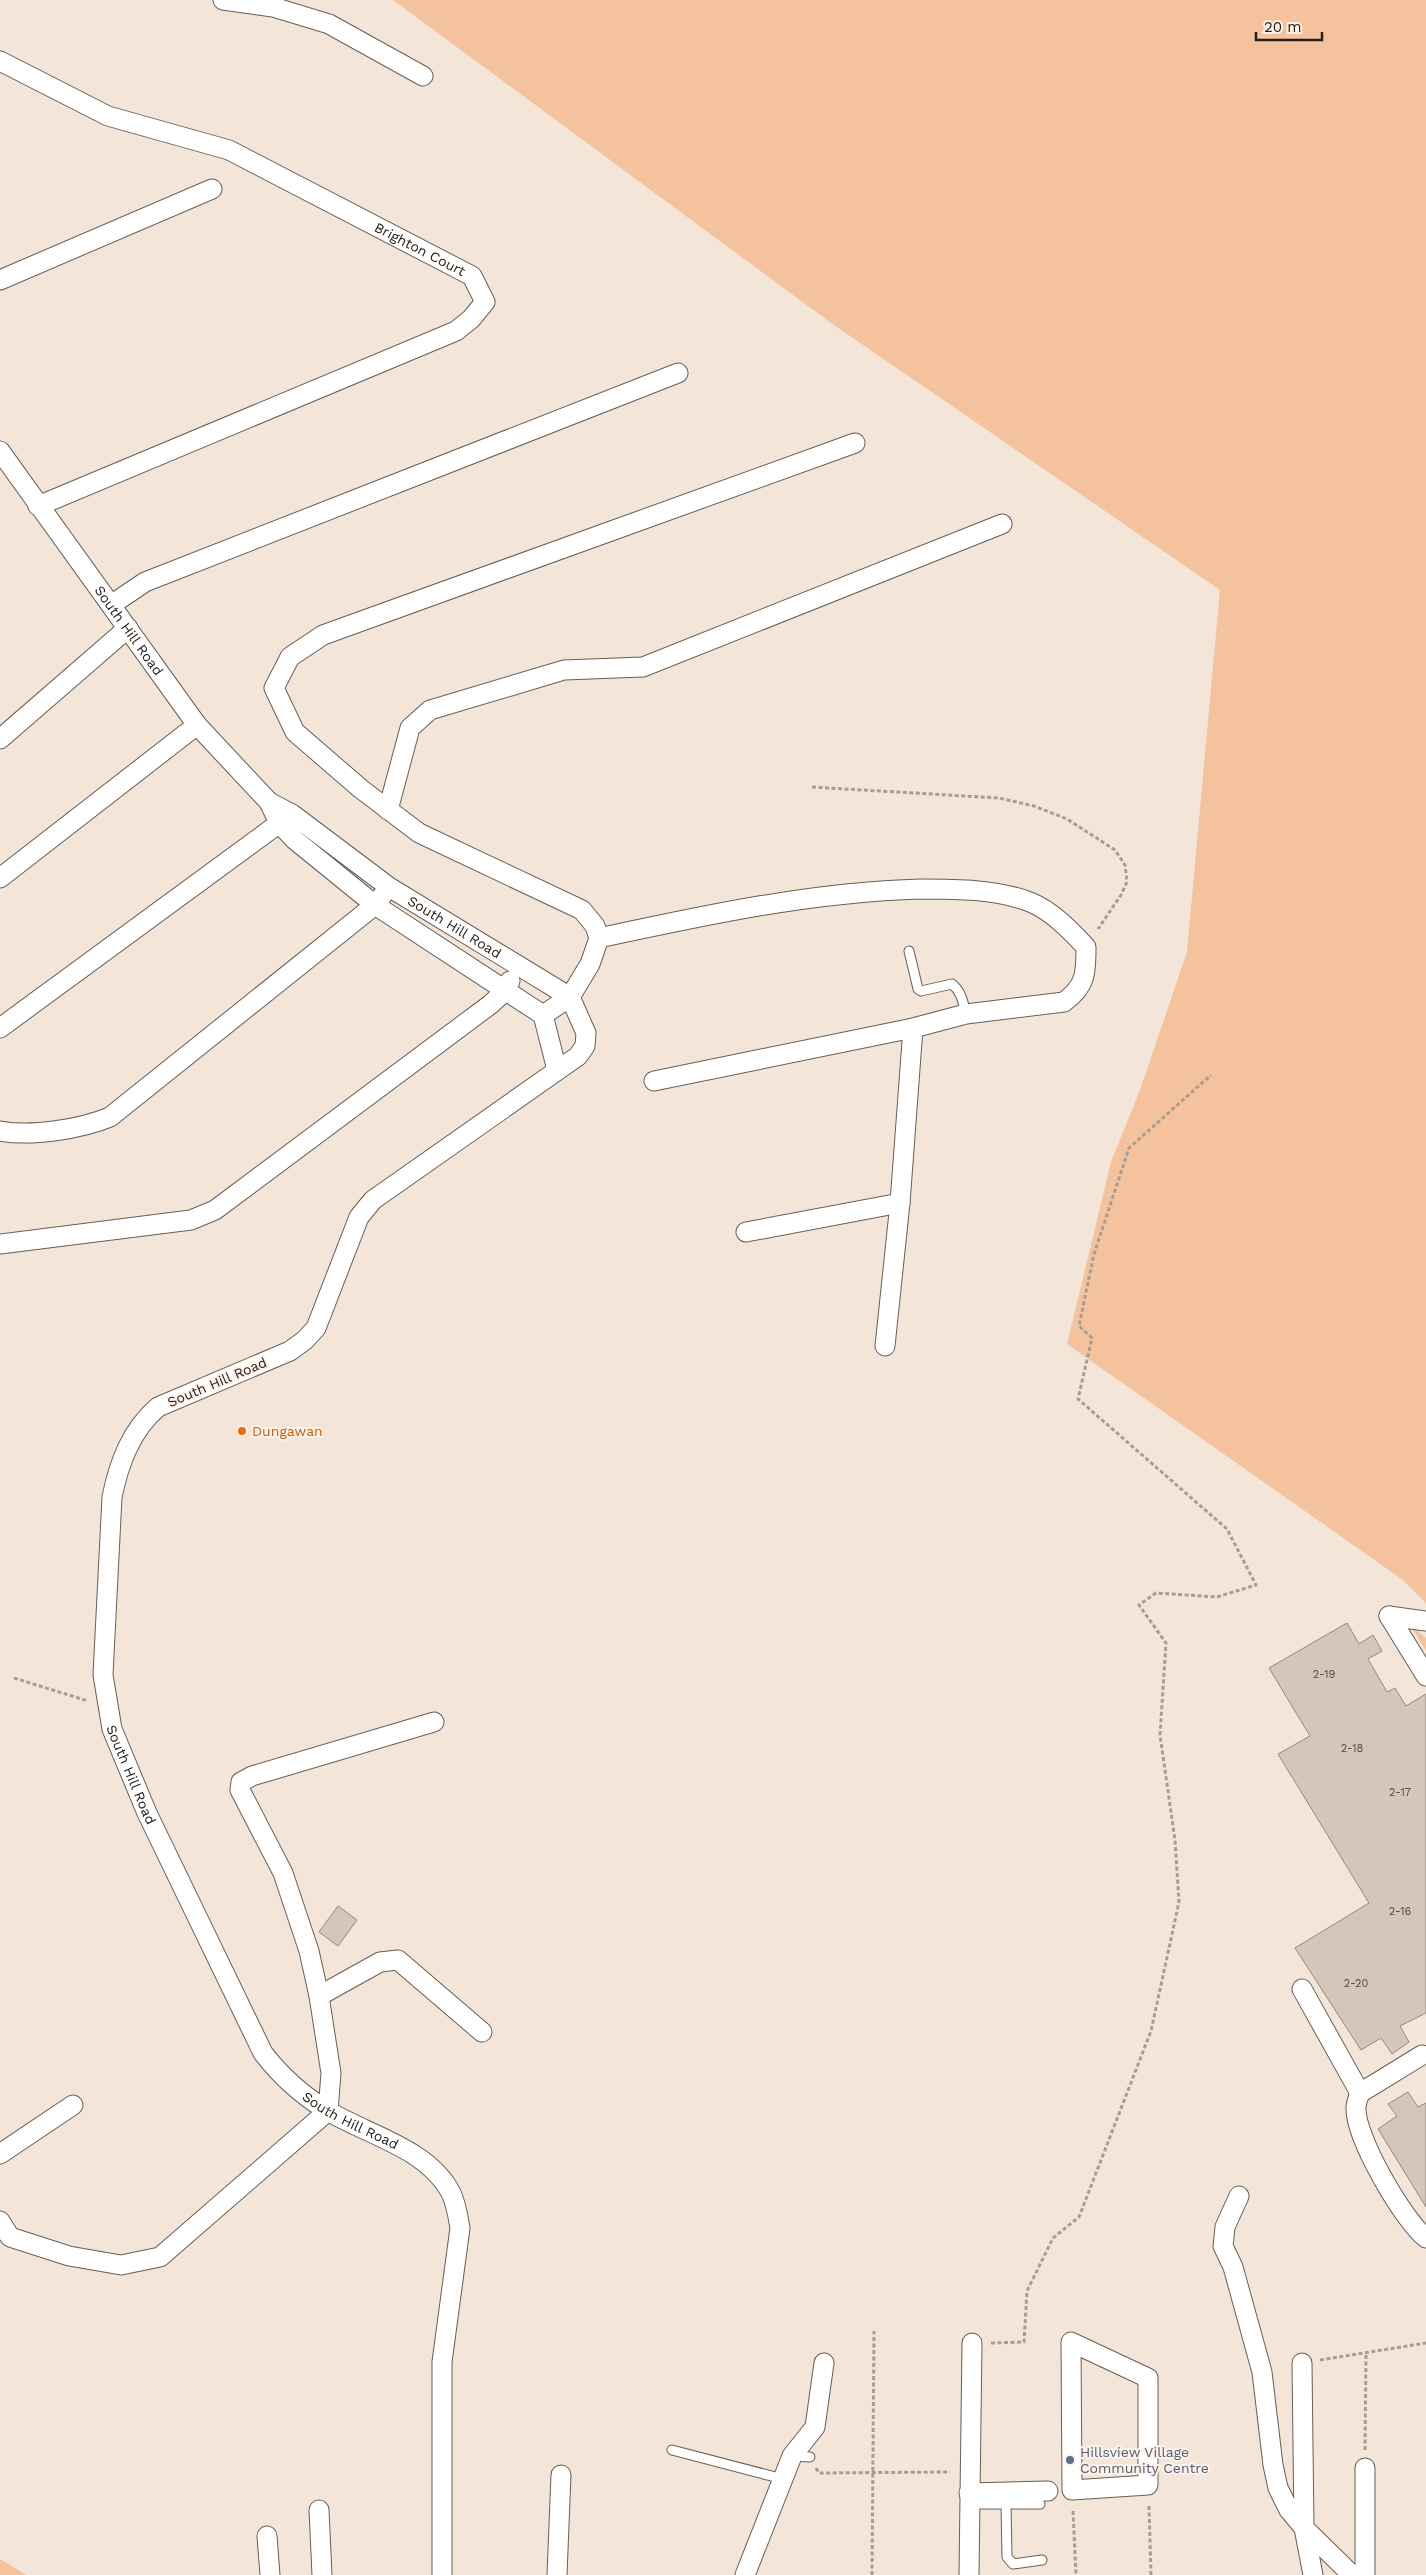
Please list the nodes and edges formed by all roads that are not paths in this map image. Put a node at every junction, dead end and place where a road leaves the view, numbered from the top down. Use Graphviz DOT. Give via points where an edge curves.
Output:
graph roads {
  1 [pos="223,0"];
  2 [pos="0,61"];
  3 [pos="424,76"];
  4 [pos="212,189"];
  5 [pos="1,277"];
  6 [pos="678,373"];
  7 [pos="855,443"];
  8 [pos="0,451"];
  9 [pos="38,506"];
  10 [pos="1002,524"];
  11 [pos="112,606"];
  12 [pos="128,628"];
  13 [pos="197,724"];
  14 [pos="0,739"];
  15 [pos="388,810"];
  16 [pos="286,818"];
  17 [pos="0,878"];
  18 [pos="389,887"];
  19 [pos="374,905"];
  20 [pos="599,938"];
  21 [pos="909,951"];
  22 [pos="518,967"];
  23 [pos="505,991"];
  24 [pos="570,998"];
  25 [pos="966,1014"];
  26 [pos="543,1015"];
  27 [pos="0,1028"];
  28 [pos="913,1028"];
  29 [pos="557,1070"];
  30 [pos="654,1081"];
  31 [pos="0,1131"];
  32 [pos="900,1203"];
  33 [pos="746,1232"];
  34 [pos="0,1244"];
  35 [pos="885,1346"];
  36 [pos="1426,1621"];
  37 [pos="1426,1676"];
  38 [pos="434,1722"];
  39 [pos="1302,1988"];
  40 [pos="319,1996"];
  41 [pos="482,2032"];
  42 [pos="1422,2055"];
  43 [pos="1360,2093"];
  44 [pos="73,2105"];
  45 [pos="328,2111"];
  46 [pos="0,2154"];
  47 [pos="1239,2196"];
  48 [pos="0,2220"];
  49 [pos="1426,2238"];
  50 [pos="972,2343"];
  51 [pos="824,2363"];
  52 [pos="1302,2363"];
  53 [pos="672,2450"];
  54 [pos="1365,2468"];
  55 [pos="561,2475"];
  56 [pos="783,2479"];
  57 [pos="1148,2485"];
  58 [pos="1044,2497"];
  59 [pos="969,2498"];
  60 [pos="1006,2504"];
  61 [pos="319,2510"];
  62 [pos="1304,2528"];
  63 [pos="267,2536"];
  64 [pos="1042,2560"];
  65 [pos="270,2575"];
  66 [pos="322,2575"];
  67 [pos="442,2575"];
  68 [pos="556,2575"];
  69 [pos="745,2575"];
  70 [pos="969,2575"];
  71 [pos="1314,2575"];
  72 [pos="1352,2575"];
  73 [pos="1365,2575"];
  1 -- 3 [label="street" via="273,7 329,24"];
  2 -- 9 [label="street, Brighton Court" via="108,116 229,150 472,276 485,302 456,331"];
  4 -- 5 [label="street"];
  6 -- 11 [label="street" via="145,582"];
  7 -- 15 [label="street" via="323,635 290,657 274,688 295,732"];
  8 -- 9 [label="street, South Hill Road"];
  9 -- 11 [label="street, South Hill Road"];
  10 -- 15 [label="street" via="643,667 564,670 430,710 410,728"];
  11 -- 12 [label="street, South Hill Road"];
  12 -- 13 [label="street, South Hill Road"];
  12 -- 14 [label="street"];
  13 -- 16 [label="street, South Hill Road"];
  13 -- 17 [label="street"];
  15 -- 20 [label="street" via="419,834 582,910 595,926"];
  16 -- 18 [label="street, South Hill Road"];
  16 -- 19 [label="street, South Hill Road" via="295,840"];
  16 -- 27 [label="street"];
  18 -- 19 [label="street"];
  18 -- 22 [label="street, South Hill Road"];
  19 -- 23 [label="street, South Hill Road"];
  19 -- 31 [label="street" via="110,1117 62,1129"];
  20 -- 24 [label="street" via="590,964"];
  20 -- 25 [label="street" via="731,910 869,890 954,889 1029,902 1049,913 1086,946 1083,981 1076,993 1064,1002"];
  21 -- 25 [label="lane" via="918,989 922,991 952,984 962,996"];
  22 -- 23 [label="street"];
  22 -- 24 [label="street, South Hill Road"];
  23 -- 26 [label="street, South Hill Road"];
  23 -- 34 [label="street" via="203,1216"];
  24 -- 26 [label="street"];
  24 -- 29 [label="street, South Hill Road" via="586,1033 584,1046 578,1056"];
  25 -- 28 [label="street"];
  26 -- 29 [label="street"];
  28 -- 30 [label="street"];
  28 -- 32 [label="street"];
  29 -- 45 [label="street, South Hill Road" via="373,1200 359,1217 316,1328 305,1340 290,1351 158,1407 138,1428 117,1472 112,1497 103,1640 103,1675 112,1729 147,1814 263,2053 276,2070"];
  32 -- 33 [label="street"];
  32 -- 35 [label="street"];
  36 -- 37 [label="street" via="1389,1616"];
  38 -- 40 [label="street" via="241,1782 240,1790 282,1873 309,1951"];
  39 -- 43 [label="street"];
  40 -- 41 [label="street" via="380,1962 398,1960"];
  40 -- 45 [label="street" via="331,2073"];
  42 -- 43 [label="street"];
  43 -- 49 [label="street" via="1356,2107 1364,2142 1390,2191"];
  44 -- 46 [label="street"];
  45 -- 48 [label="street" via="160,2257 121,2265 69,2256 10,2237"];
  45 -- 67 [label="street, South Hill Road" via="423,2160 450,2192 456,2209 460,2228 442,2362"];
  47 -- 62 [label="street" via="1225,2227 1223,2246 1233,2267 1262,2372 1278,2488 1289,2510"];
  50 -- 59 [label="street"];
  51 -- 56 [label="street" via="814,2427 801,2457"];
  52 -- 62 [label="street"];
  53 -- 56 [label="lane"];
  54 -- 73 [label="street"];
  55 -- 68 [label="street"];
  56 -- 69 [label="street"];
  57 -- 57 [label="street" via="1148,2378 1071,2342 1072,2490"];
  58 -- 59 [label="street"];
  58 -- 60 [label="lane"];
  59 -- 60 [label="lane"];
  59 -- 70 [label="street"];
  60 -- 64 [label="lane" via="1007,2558 1013,2564"];
  61 -- 66 [label="street"];
  62 -- 71 [label="street"];
  62 -- 72 [label="street"];
  63 -- 65 [label="street"];
}
